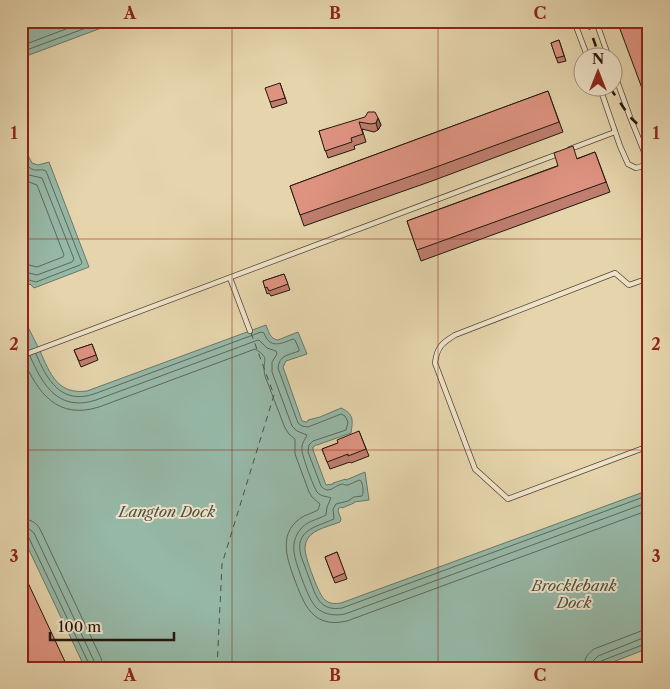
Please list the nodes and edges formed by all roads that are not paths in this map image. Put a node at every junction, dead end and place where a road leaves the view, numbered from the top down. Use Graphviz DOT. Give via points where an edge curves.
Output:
graph roads {
  1 [pos="574,21"];
  2 [pos="596,21"];
  3 [pos="584,48"];
  4 [pos="605,48"];
  5 [pos="622,95"];
  6 [pos="603,98"];
  7 [pos="615,132"];
  8 [pos="649,164"];
  9 [pos="230,278"];
  10 [pos="649,278"];
  11 [pos="250,331"];
  12 [pos="21,356"];
  13 [pos="649,446"];
  1 -- 3 [label="lane"];
  2 -- 4 [label="lane"];
  5 -- 8 [label="lane"];
  6 -- 7 [label="lane"];
  7 -- 8 [label="lane" via="628,164 636,168"];
  7 -- 9 [label="lane"];
  9 -- 11 [label="lane"];
  9 -- 12 [label="lane"];
  10 -- 13 [label="lane" via="629,285 614,273 455,335 442,343 435,363 475,469 508,499"];
}
